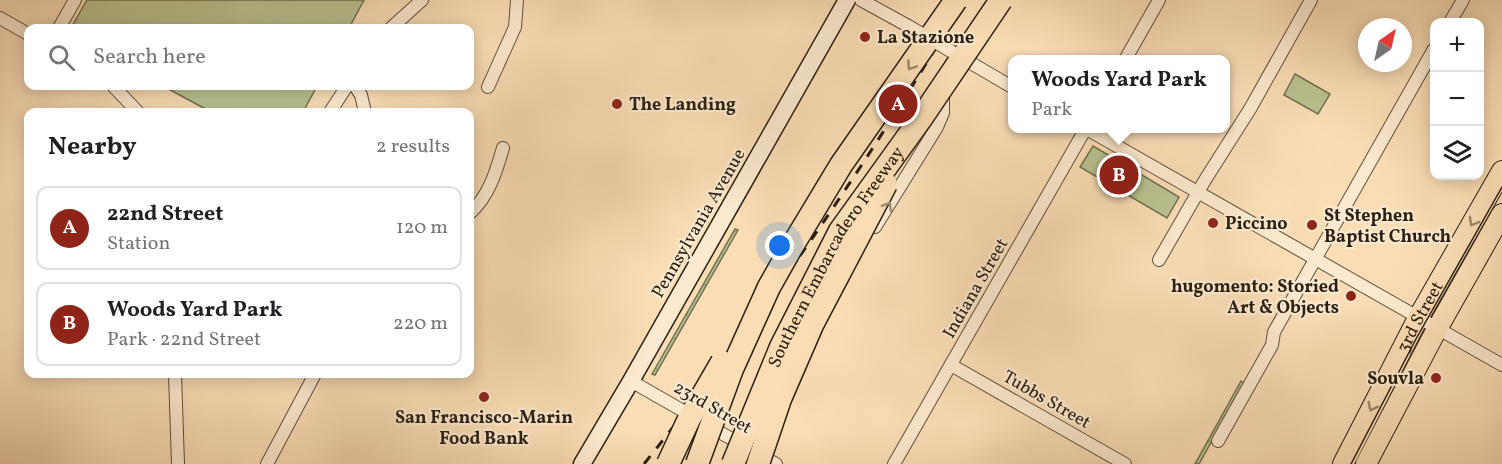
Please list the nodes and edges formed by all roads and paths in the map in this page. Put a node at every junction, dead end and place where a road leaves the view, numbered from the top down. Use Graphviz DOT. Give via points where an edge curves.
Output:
graph roads {
  1 [pos="75,0"];
  2 [pos="422,0"];
  3 [pos="517,0"];
  4 [pos="847,0"];
  5 [pos="861,0"];
  6 [pos="956,0"];
  7 [pos="1001,0"];
  8 [pos="1159,0"];
  9 [pos="1311,0"];
  10 [pos="1463,0"];
  11 [pos="0,18"];
  12 [pos="1452,18"];
  13 [pos="61,24"];
  14 [pos="395,24"];
  15 [pos="24,32"];
  16 [pos="1128,55"];
  17 [pos="1430,56"];
  18 [pos="962,57"];
  19 [pos="1008,85"];
  20 [pos="488,87"];
  21 [pos="117,90"];
  22 [pos="344,90"];
  23 [pos="358,90"];
  24 [pos="134,108"];
  25 [pos="333,108"];
  26 [pos="364,108"];
  27 [pos="1083,133"];
  28 [pos="1092,133"];
  29 [pos="502,148"];
  30 [pos="1502,171"];
  31 [pos="1198,193"];
  32 [pos="474,208"];
  33 [pos="1502,214"];
  34 [pos="791,248"];
  35 [pos="1159,260"];
  36 [pos="1315,260"];
  37 [pos="1418,318"];
  38 [pos="1437,329"];
  39 [pos="1502,364"];
  40 [pos="951,366"];
  41 [pos="175,378"];
  42 [pos="313,378"];
  43 [pos="631,381"];
  44 [pos="1218,441"];
  45 [pos="747,459"];
  46 [pos="178,464"];
  47 [pos="267,464"];
  48 [pos="582,464"];
  49 [pos="668,464"];
  50 [pos="697,464"];
  51 [pos="745,464"];
  52 [pos="776,464"];
  53 [pos="894,464"];
  54 [pos="1125,464"];
  55 [pos="1343,464"];
  56 [pos="1366,464"];
  1 -- 13 [label="street"];
  2 -- 14 [label="street"];
  3 -- 20 [label="street" via="515,27"];
  4 -- 43 [label="main road, Pennsylvania Avenue"];
  5 -- 18 [label="street, bridge"];
  6 -- 34 [label="highway, one-way, bridge" via="842,165"];
  7 -- 45 [label="highway, bridge" via="922,117 812,325 780,399"];
  8 -- 16 [label="street"];
  9 -- 31 [label="street" via="1251,109"];
  10 -- 12 [label="street"];
  11 -- 15 [label="street"];
  17 -- 36 [label="street"];
  18 -- 19 [label="street"];
  18 -- 45 [label="street" via="943,99 937,126 827,317 803,345"];
  21 -- 24 [label="street"];
  22 -- 25 [label="street"];
  23 -- 26 [label="street"];
  27 -- 40 [label="street, Indiana Street"];
  28 -- 31 [label="street"];
  29 -- 32 [label="street" via="491,182"];
  30 -- 37 [label="main road, 3rd Street, one-way"];
  31 -- 35 [label="street"];
  31 -- 36 [label="street"];
  33 -- 38 [label="main road, 3rd Street"];
  34 -- 49 [label="highway, bridge" via="689,419"];
  34 -- 50 [label="highway, bridge" via="732,369"];
  36 -- 37 [label="street"];
  36 -- 44 [label="street"];
  37 -- 38 [label="street"];
  37 -- 55 [label="main road, 3rd Street, one-way"];
  38 -- 39 [label="street"];
  38 -- 56 [label="main road, 3rd Street"];
  40 -- 53 [label="street, Indiana Street"];
  40 -- 54 [label="street, Tubbs Street"];
  41 -- 46 [label="street"];
  42 -- 47 [label="street"];
  43 -- 45 [label="street, 23rd Street, bridge" via="698,419"];
  43 -- 48 [label="main road, Pennsylvania Avenue"];
  45 -- 51 [label="street"];
  45 -- 52 [label="street, 23rd Street"];
}
